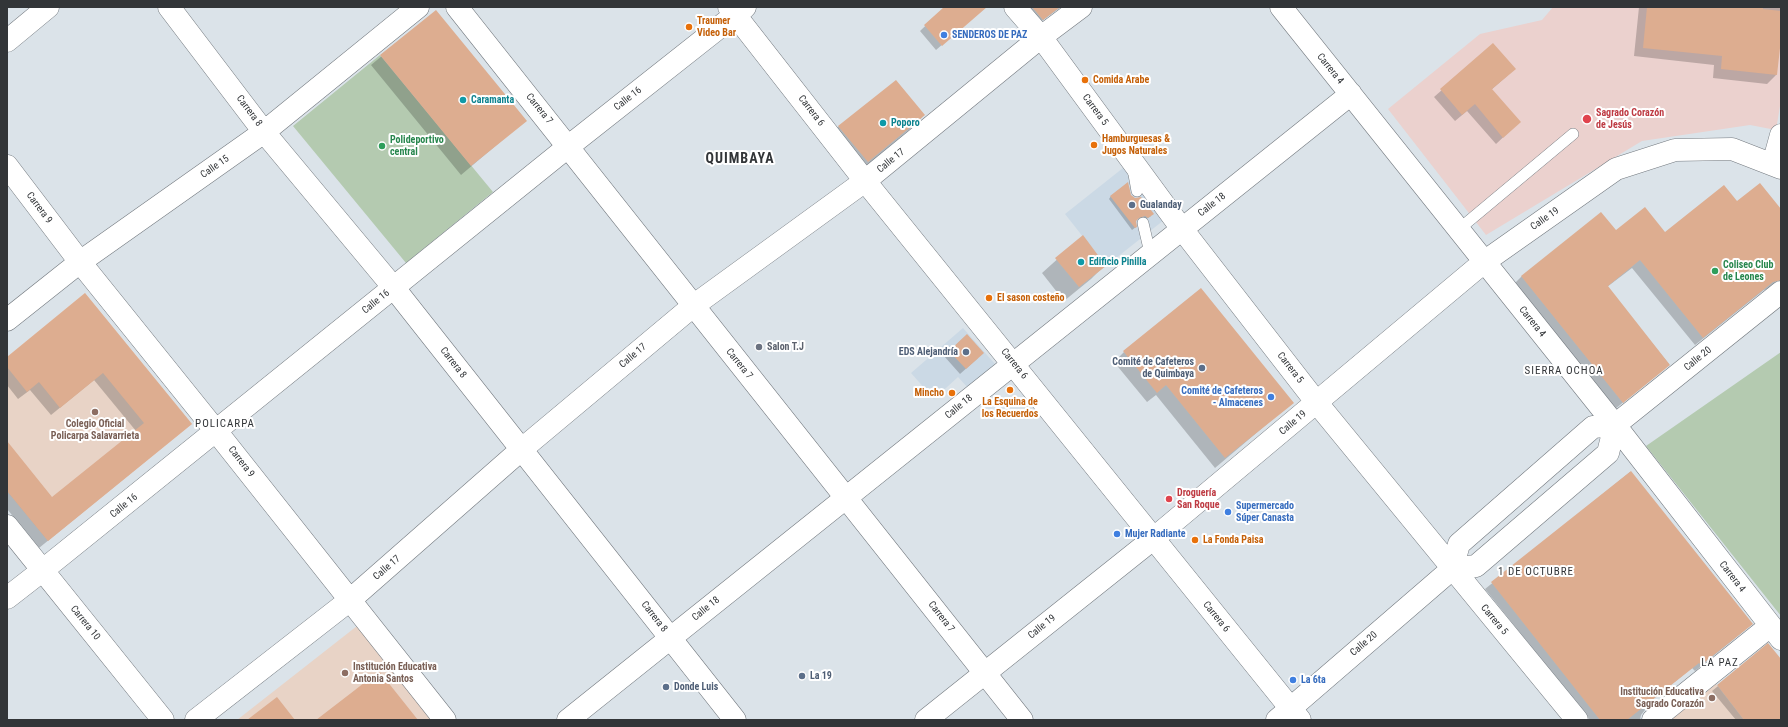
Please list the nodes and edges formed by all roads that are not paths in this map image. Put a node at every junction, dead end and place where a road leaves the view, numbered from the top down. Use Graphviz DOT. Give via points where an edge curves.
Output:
graph roads {
  1 [pos="48,7"];
  2 [pos="169,7"];
  3 [pos="418,7"];
  4 [pos="457,7"];
  5 [pos="1015,7"];
  6 [pos="1081,7"];
  7 [pos="1281,7"];
  8 [pos="736,10"];
  9 [pos="1041,37"];
  10 [pos="7,41"];
  11 [pos="1351,94"];
  12 [pos="264,132"];
  13 [pos="1573,134"];
  14 [pos="1781,135"];
  15 [pos="569,146"];
  16 [pos="1131,159"];
  17 [pos="7,166"];
  18 [pos="1777,166"];
  19 [pos="865,181"];
  20 [pos="1137,191"];
  21 [pos="1143,223"];
  22 [pos="1182,229"];
  23 [pos="1458,230"];
  24 [pos="1150,253"];
  25 [pos="80,262"];
  26 [pos="1484,262"];
  27 [pos="394,288"];
  28 [pos="1781,292"];
  29 [pos="693,306"];
  30 [pos="7,320"];
  31 [pos="1014,364"];
  32 [pos="1317,403"];
  33 [pos="1615,425"];
  34 [pos="216,431"];
  35 [pos="522,449"];
  36 [pos="846,497"];
  37 [pos="7,526"];
  38 [pos="1153,538"];
  39 [pos="1452,569"];
  40 [pos="43,570"];
  41 [pos="7,598"];
  42 [pos="350,600"];
  43 [pos="1776,632"];
  44 [pos="670,638"];
  45 [pos="985,673"];
  46 [pos="1289,716"];
  47 [pos="163,720"];
  48 [pos="196,720"];
  49 [pos="445,720"];
  50 [pos="568,720"];
  51 [pos="735,720"];
  52 [pos="926,720"];
  53 [pos="1022,720"];
  54 [pos="1577,720"];
  55 [pos="1653,720"];
  1 -- 10 [label="street"];
  2 -- 12 [label="street, Carrera 8"];
  3 -- 12 [label="street, Calle 15"];
  4 -- 15 [label="street, Carrera 7"];
  5 -- 9 [label="street, Carrera 5"];
  6 -- 9 [label="street, Calle 17"];
  7 -- 11 [label="street, Carrera 4"];
  8 -- 15 [label="street, Calle 16"];
  8 -- 19 [label="street, Carrera 6"];
  9 -- 16 [label="street, Carrera 5"];
  9 -- 19 [label="street, Calle 17"];
  11 -- 22 [label="street, Calle 18"];
  11 -- 23 [label="street, Carrera 4"];
  12 -- 25 [label="street, Calle 15"];
  12 -- 27 [label="street, Carrera 8"];
  13 -- 23 [label="lane"];
  14 -- 18 [label="street"];
  15 -- 27 [label="street, Calle 16"];
  15 -- 29 [label="street, Carrera 7"];
  16 -- 20 [label="lane"];
  16 -- 22 [label="street, Carrera 5"];
  17 -- 25 [label="street, Carrera 9"];
  18 -- 26 [label="street, Calle 19" via="1732,149 1675,150 1616,169"];
  19 -- 29 [label="street, Calle 17"];
  19 -- 31 [label="street, Carrera 6"];
  21 -- 24 [label="lane"];
  22 -- 24 [label="street, Calle 18"];
  22 -- 32 [label="street, Carrera 5"];
  23 -- 26 [label="street, Carrera 4"];
  24 -- 31 [label="street, Calle 18"];
  25 -- 30 [label="street, Calle 15"];
  25 -- 34 [label="street, Carrera 9"];
  26 -- 32 [label="street, Calle 19"];
  26 -- 33 [label="street, Carrera 4"];
  27 -- 34 [label="street, Calle 16"];
  27 -- 35 [label="street, Carrera 8"];
  28 -- 33 [label="street, Calle 20"];
  29 -- 35 [label="street, Calle 17"];
  29 -- 36 [label="street, Carrera 7"];
  31 -- 36 [label="street, Calle 18"];
  31 -- 38 [label="street, Carrera 6"];
  32 -- 38 [label="street, Calle 19"];
  32 -- 39 [label="street, Carrera 5"];
  33 -- 39 [label="street" via="1593,427 1458,544"];
  33 -- 39 [label="street" via="1608,453 1476,566"];
  33 -- 43 [label="street, Carrera 4"];
  34 -- 40 [label="street, Calle 16"];
  34 -- 42 [label="street, Carrera 9"];
  35 -- 42 [label="street, Calle 17"];
  35 -- 44 [label="street, Carrera 8"];
  36 -- 44 [label="street, Calle 18"];
  36 -- 45 [label="street, Carrera 7"];
  37 -- 40 [label="street, Carrera 10"];
  38 -- 45 [label="street, Calle 19"];
  38 -- 46 [label="street, Carrera 6"];
  39 -- 46 [label="street, Calle 20"];
  39 -- 54 [label="street, Carrera 5"];
  40 -- 41 [label="street, Calle 16"];
  40 -- 47 [label="street, Carrera 10"];
  42 -- 48 [label="street, Calle 17"];
  42 -- 49 [label="street, Carrera 9"];
  43 -- 55 [label="street"];
  44 -- 50 [label="street, Calle 18"];
  44 -- 51 [label="street, Carrera 8"];
  45 -- 52 [label="street, Calle 19"];
  45 -- 53 [label="street, Carrera 7"];
}
